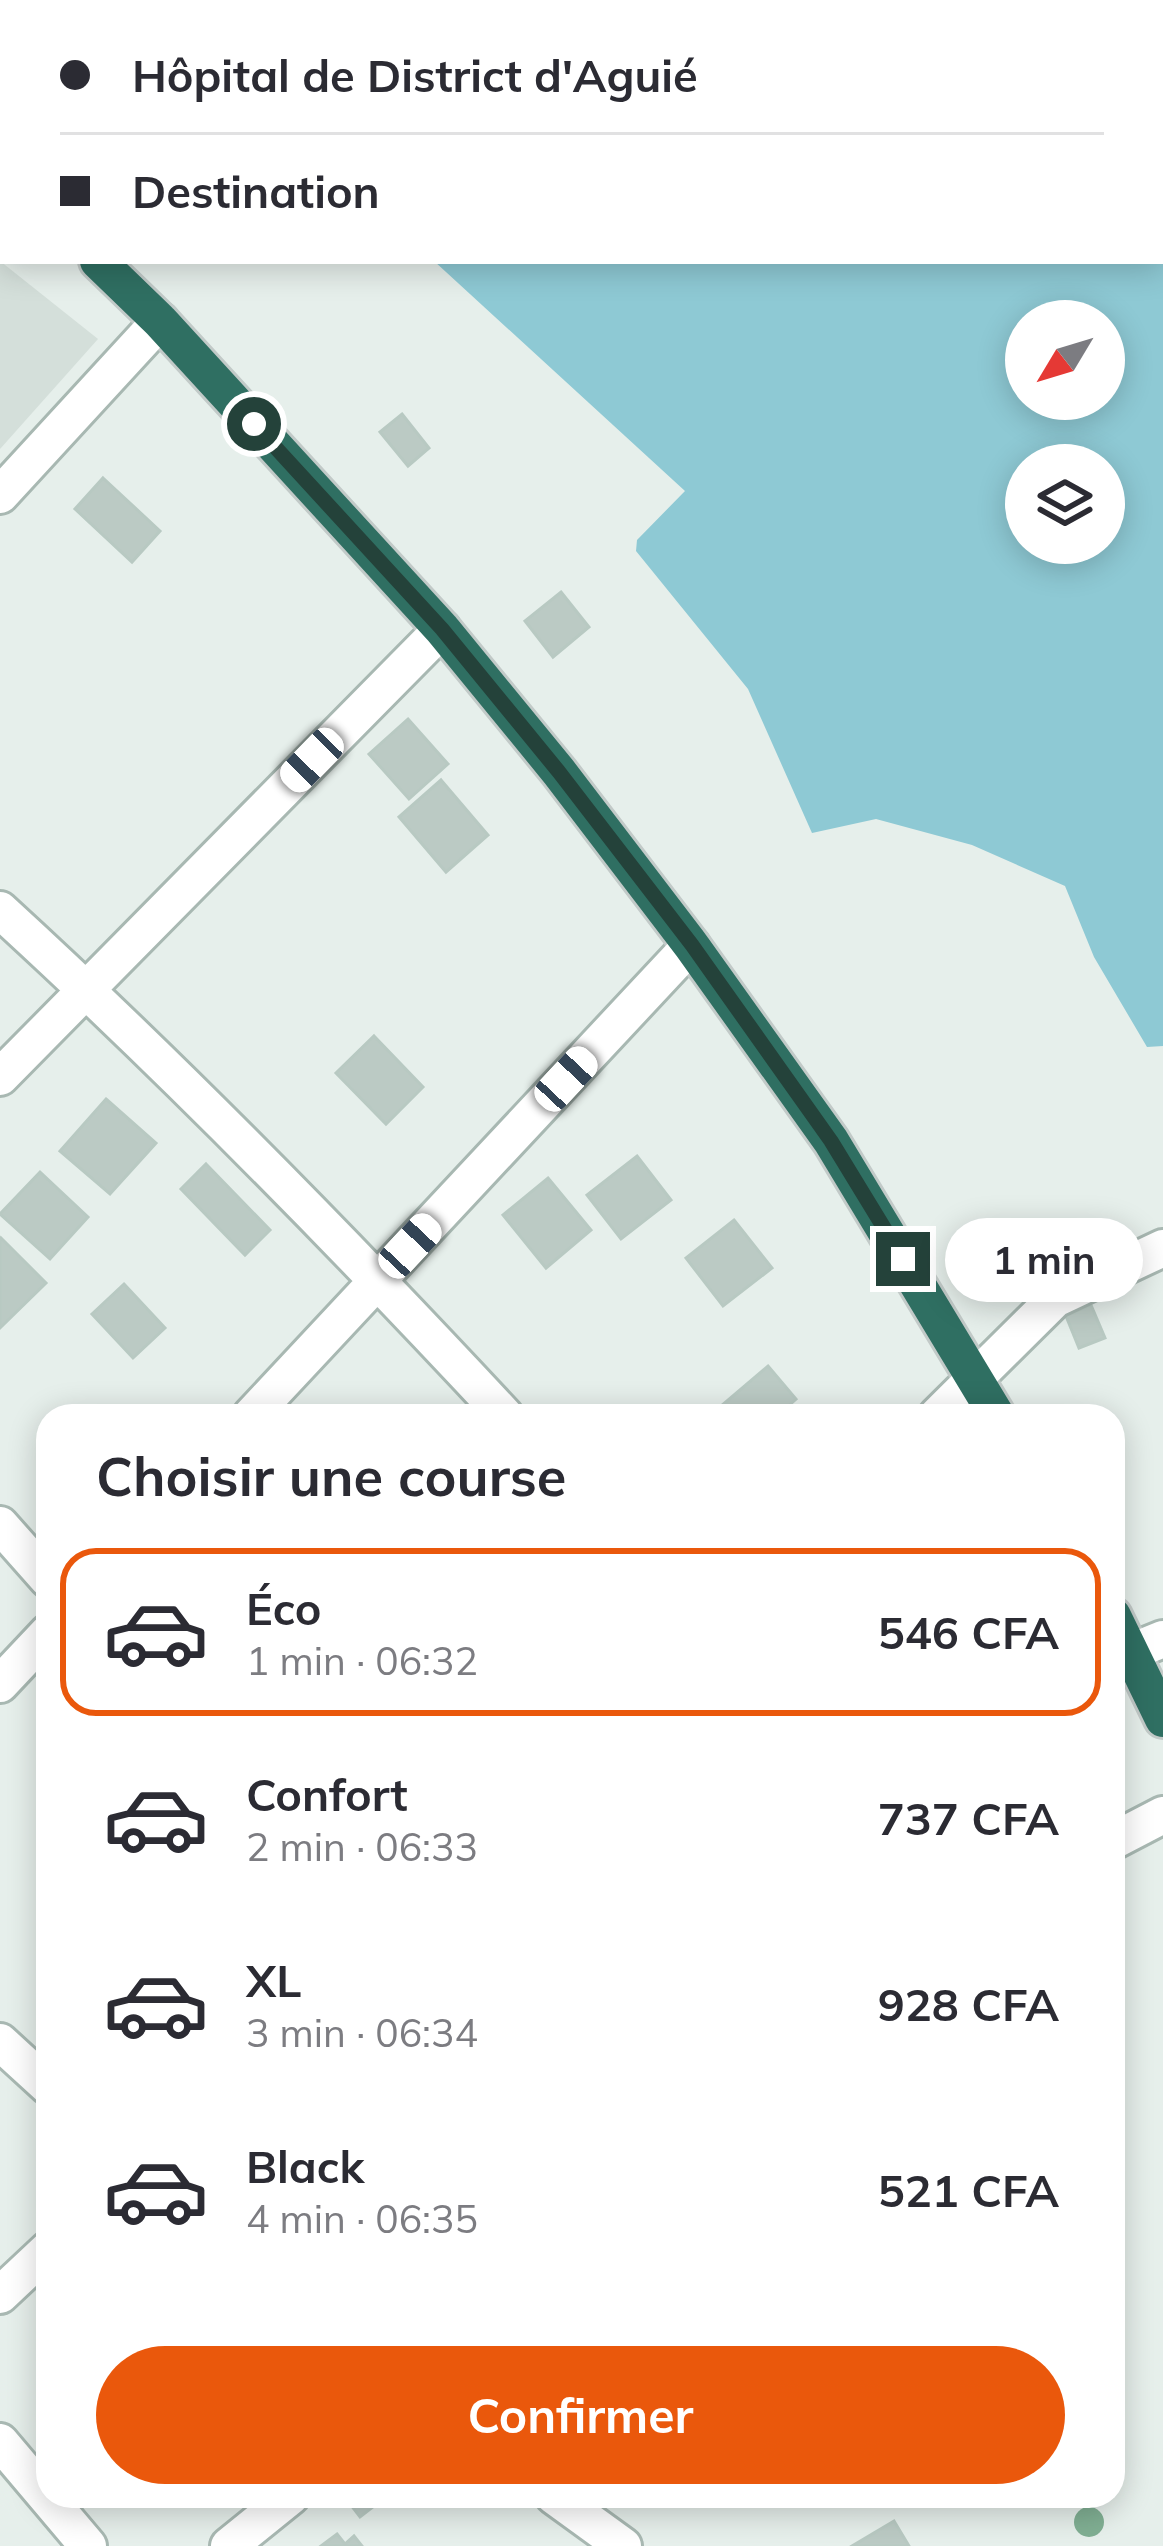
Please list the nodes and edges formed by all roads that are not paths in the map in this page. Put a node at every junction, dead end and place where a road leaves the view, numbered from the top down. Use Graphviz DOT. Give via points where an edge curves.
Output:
graph roads {
  1 [pos="101,264"];
  2 [pos="160,321"];
  3 [pos="0,495"];
  4 [pos="442,629"];
  5 [pos="0,910"];
  6 [pos="692,945"];
  7 [pos="86,989"];
  8 [pos="0,1077"];
  9 [pos="1163,1248"];
  10 [pos="378,1280"];
  11 [pos="975,1378"];
  12 [pos="262,1404"];
  13 [pos="494,1404"];
  14 [pos="949,1404"];
  15 [pos="990,1404"];
  16 [pos="0,1525"];
  17 [pos="36,1566"];
  18 [pos="1147,1645"];
  19 [pos="36,1646"];
  20 [pos="0,1684"];
  21 [pos="1163,1719"];
  22 [pos="1163,1815"];
  23 [pos="1125,1835"];
  24 [pos="0,2042"];
  25 [pos="36,2075"];
  26 [pos="36,2261"];
  27 [pos="0,2295"];
  28 [pos="0,2442"];
  29 [pos="36,2485"];
  30 [pos="56,2508"];
  31 [pos="276,2508"];
  32 [pos="570,2508"];
  33 [pos="88,2546"];
  34 [pos="230,2546"];
  35 [pos="622,2546"];
  1 -- 2 [label="highway"];
  2 -- 3 [label="street"];
  2 -- 4 [label="highway"];
  4 -- 6 [label="highway"];
  4 -- 7 [label="street"];
  5 -- 7 [label="street"];
  6 -- 10 [label="street"];
  6 -- 11 [label="highway" via="831,1141"];
  7 -- 8 [label="street"];
  7 -- 10 [label="street"];
  9 -- 11 [label="street" via="1055,1299"];
  10 -- 12 [label="street"];
  10 -- 13 [label="street"];
  11 -- 14 [label="street"];
  11 -- 15 [label="highway"];
  16 -- 17 [label="street"];
  18 -- 21 [label="highway"];
  19 -- 20 [label="street"];
  22 -- 23 [label="street"];
  24 -- 25 [label="street"];
  26 -- 27 [label="street"];
  28 -- 29 [label="street"];
  30 -- 33 [label="street"];
  31 -- 34 [label="street"];
  32 -- 35 [label="street"];
}
